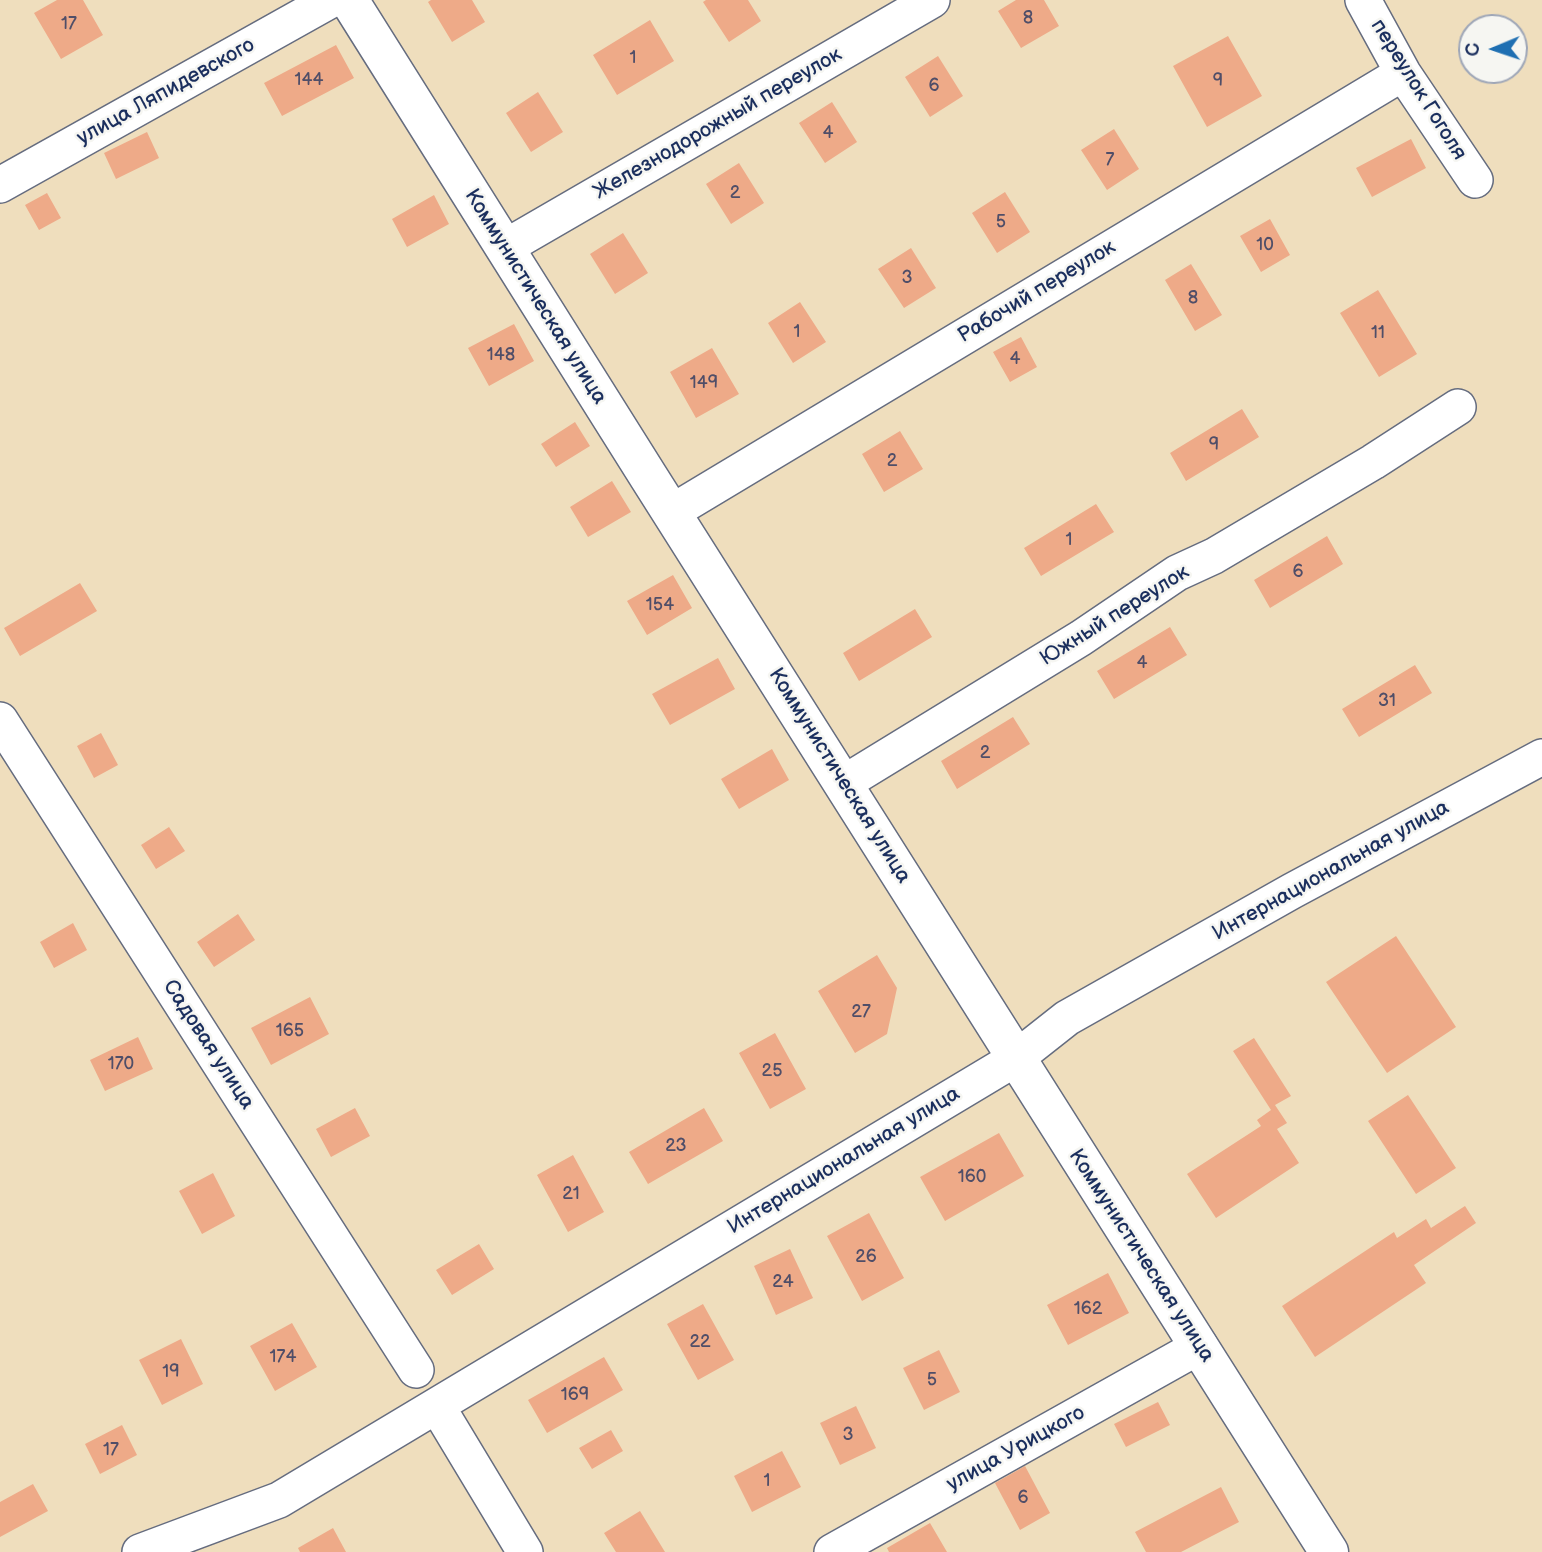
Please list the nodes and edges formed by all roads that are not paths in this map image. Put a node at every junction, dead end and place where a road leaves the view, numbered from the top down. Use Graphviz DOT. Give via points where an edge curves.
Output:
graph roads {
  1 [pos="331,0"];
  2 [pos="349,0"];
  3 [pos="932,0"];
  4 [pos="1363,0"];
  5 [pos="1403,73"];
  6 [pos="1475,180"];
  7 [pos="0,185"];
  8 [pos="503,248"];
  9 [pos="1458,407"];
  10 [pos="672,512"];
  11 [pos="0,720"];
  12 [pos="1542,757"];
  13 [pos="845,783"];
  14 [pos="1015,1059"];
  15 [pos="1200,1346"];
  16 [pos="416,1370"];
  17 [pos="438,1405"];
  18 [pos="141,1552"];
  19 [pos="525,1552"];
  20 [pos="832,1552"];
  21 [pos="1329,1552"];
  1 -- 7 [label="street, улица Ляпидевского"];
  2 -- 8 [label="street, Коммунистическая улица"];
  3 -- 8 [label="street, Железнодорожный переулок"];
  4 -- 5 [label="street, переулок Гоголя"];
  5 -- 6 [label="street, переулок Гоголя"];
  5 -- 10 [label="street, Рабочий переулок"];
  8 -- 10 [label="street, Коммунистическая улица"];
  9 -- 13 [label="street, Южный переулок" via="1214,556 1177,573 1081,638"];
  10 -- 13 [label="street, Коммунистическая улица"];
  11 -- 16 [label="street, Садовая улица"];
  12 -- 14 [label="street, Интернациональная улица" via="1067,1018"];
  13 -- 14 [label="street, Коммунистическая улица"];
  14 -- 15 [label="street, Коммунистическая улица"];
  14 -- 17 [label="street, Интернациональная улица"];
  15 -- 20 [label="street, улица Урицкого"];
  15 -- 21 [label="street, Коммунистическая улица"];
  17 -- 18 [label="street, Интернациональная улица" via="279,1500"];
  17 -- 19 [label="street"];
}
